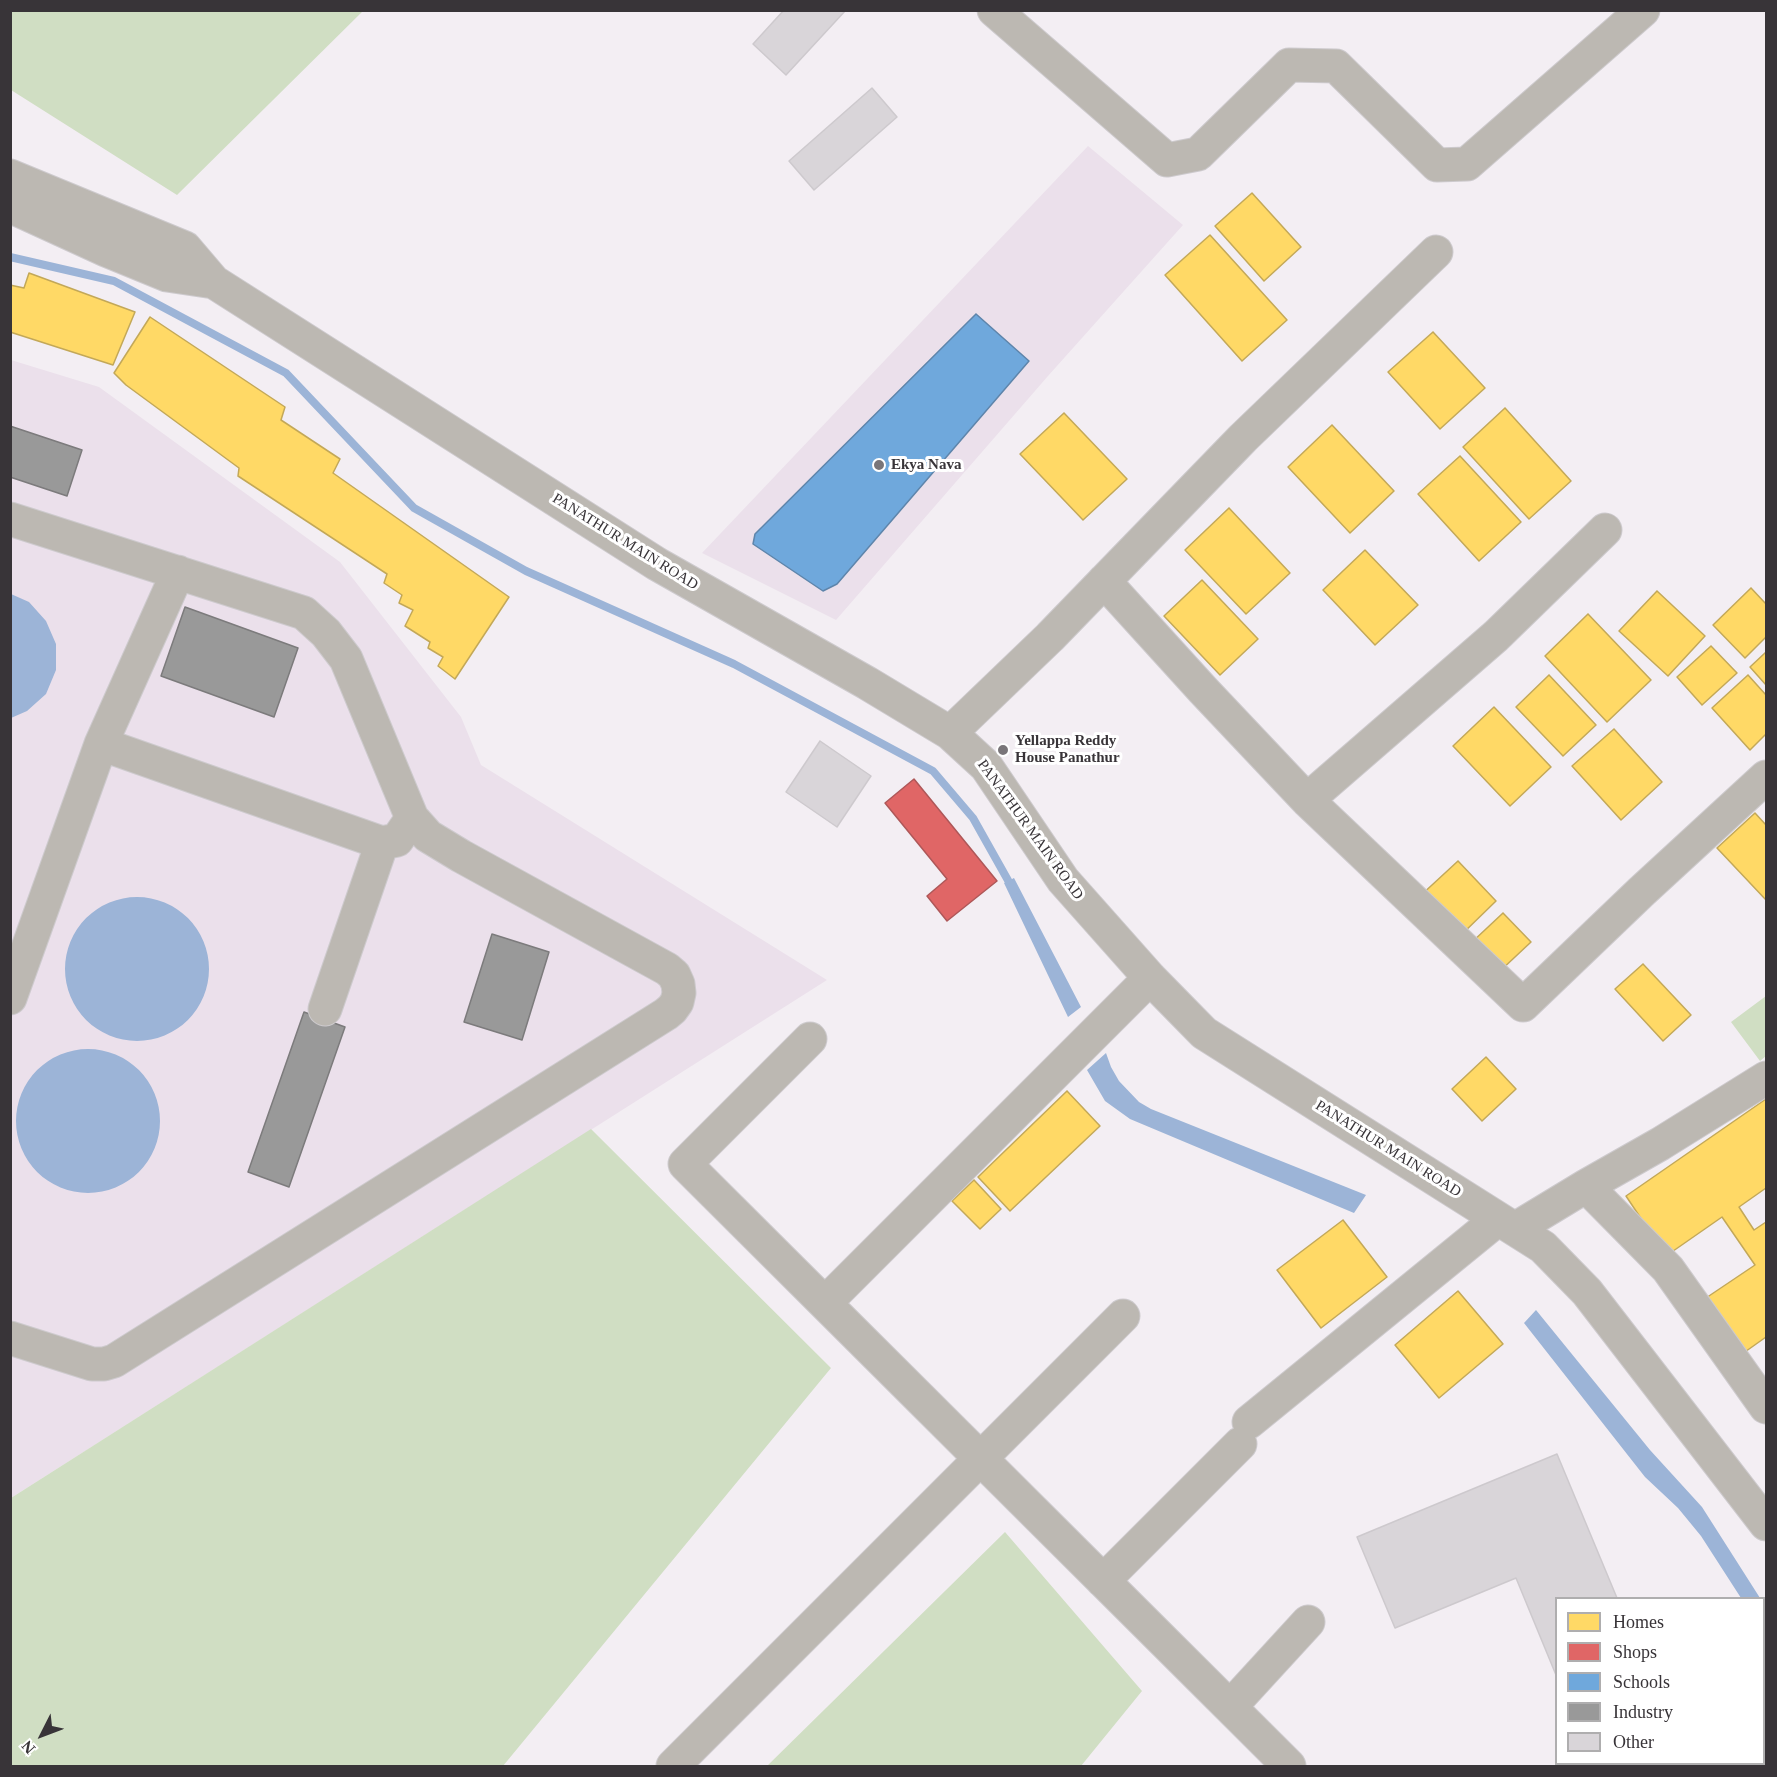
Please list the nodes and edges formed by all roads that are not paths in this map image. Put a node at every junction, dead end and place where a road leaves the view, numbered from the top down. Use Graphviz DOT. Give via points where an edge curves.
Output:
graph roads {
  1 [pos="993,10"];
  2 [pos="1643,10"];
  3 [pos="10,176"];
  4 [pos="10,206"];
  5 [pos="1436,252"];
  6 [pos="214,282"];
  7 [pos="10,519"];
  8 [pos="1605,530"];
  9 [pos="178,572"];
  10 [pos="1104,581"];
  11 [pos="950,733"];
  12 [pos="101,744"];
  13 [pos="1767,777"];
  14 [pos="1307,800"];
  15 [pos="412,818"];
  16 [pos="382,843"];
  17 [pos="1150,978"];
  18 [pos="13,983"];
  19 [pos="325,1009"];
  20 [pos="810,1039"];
  21 [pos="1767,1078"];
  22 [pos="1586,1186"];
  23 [pos="1507,1224"];
  24 [pos="825,1304"];
  25 [pos="1123,1316"];
  26 [pos="10,1338"];
  27 [pos="1767,1407"];
  28 [pos="981,1459"];
  29 [pos="1767,1524"];
  30 [pos="1103,1581"];
  31 [pos="1308,1622"];
  32 [pos="1230,1707"];
  33 [pos="673,1767"];
  34 [pos="1288,1767"];
  1 -- 2 [label="street" via="1167,160 1198,154 1289,65 1336,66 1437,165 1467,164"];
  3 -- 6 [label="street, PANATHUR MAIN ROAD" via="185,248"];
  4 -- 6 [label="street, PANATHUR MAIN ROAD" via="167,275"];
  5 -- 10 [label="street" via="1243,438"];
  6 -- 11 [label="street, PANATHUR MAIN ROAD" via="657,564"];
  7 -- 9 [label="street"];
  8 -- 14 [label="street" via="1496,636"];
  9 -- 12 [label="street"];
  9 -- 15 [label="street" via="304,613 326,633 346,659"];
  10 -- 11 [label="street"];
  10 -- 14 [label="street"];
  11 -- 17 [label="street, PANATHUR MAIN ROAD" via="986,766 1063,880"];
  12 -- 16 [label="street"];
  12 -- 18 [label="street"];
  13 -- 14 [label="street" via="1523,1005"];
  15 -- 16 [label="street" via="397,840"];
  15 -- 26 [label="street" via="428,836 461,856 667,969 678,984 677,1002 672,1009 114,1361 92,1364"];
  16 -- 19 [label="street"];
  17 -- 23 [label="street, PANATHUR MAIN ROAD" via="1204,1033"];
  17 -- 24 [label="street"];
  20 -- 24 [label="street" via="685,1164"];
  21 -- 22 [label="street"];
  22 -- 23 [label="street"];
  22 -- 27 [label="street" via="1668,1269"];
  23 -- 29 [label="street, PANATHUR MAIN ROAD" via="1543,1247 1587,1292"];
  23 -- 30 [label="street" via="1244,1433"];
  24 -- 28 [label="street"];
  25 -- 28 [label="street"];
  28 -- 30 [label="street"];
  28 -- 33 [label="street"];
  30 -- 32 [label="street"];
  31 -- 32 [label="street"];
  32 -- 34 [label="street"];
}
